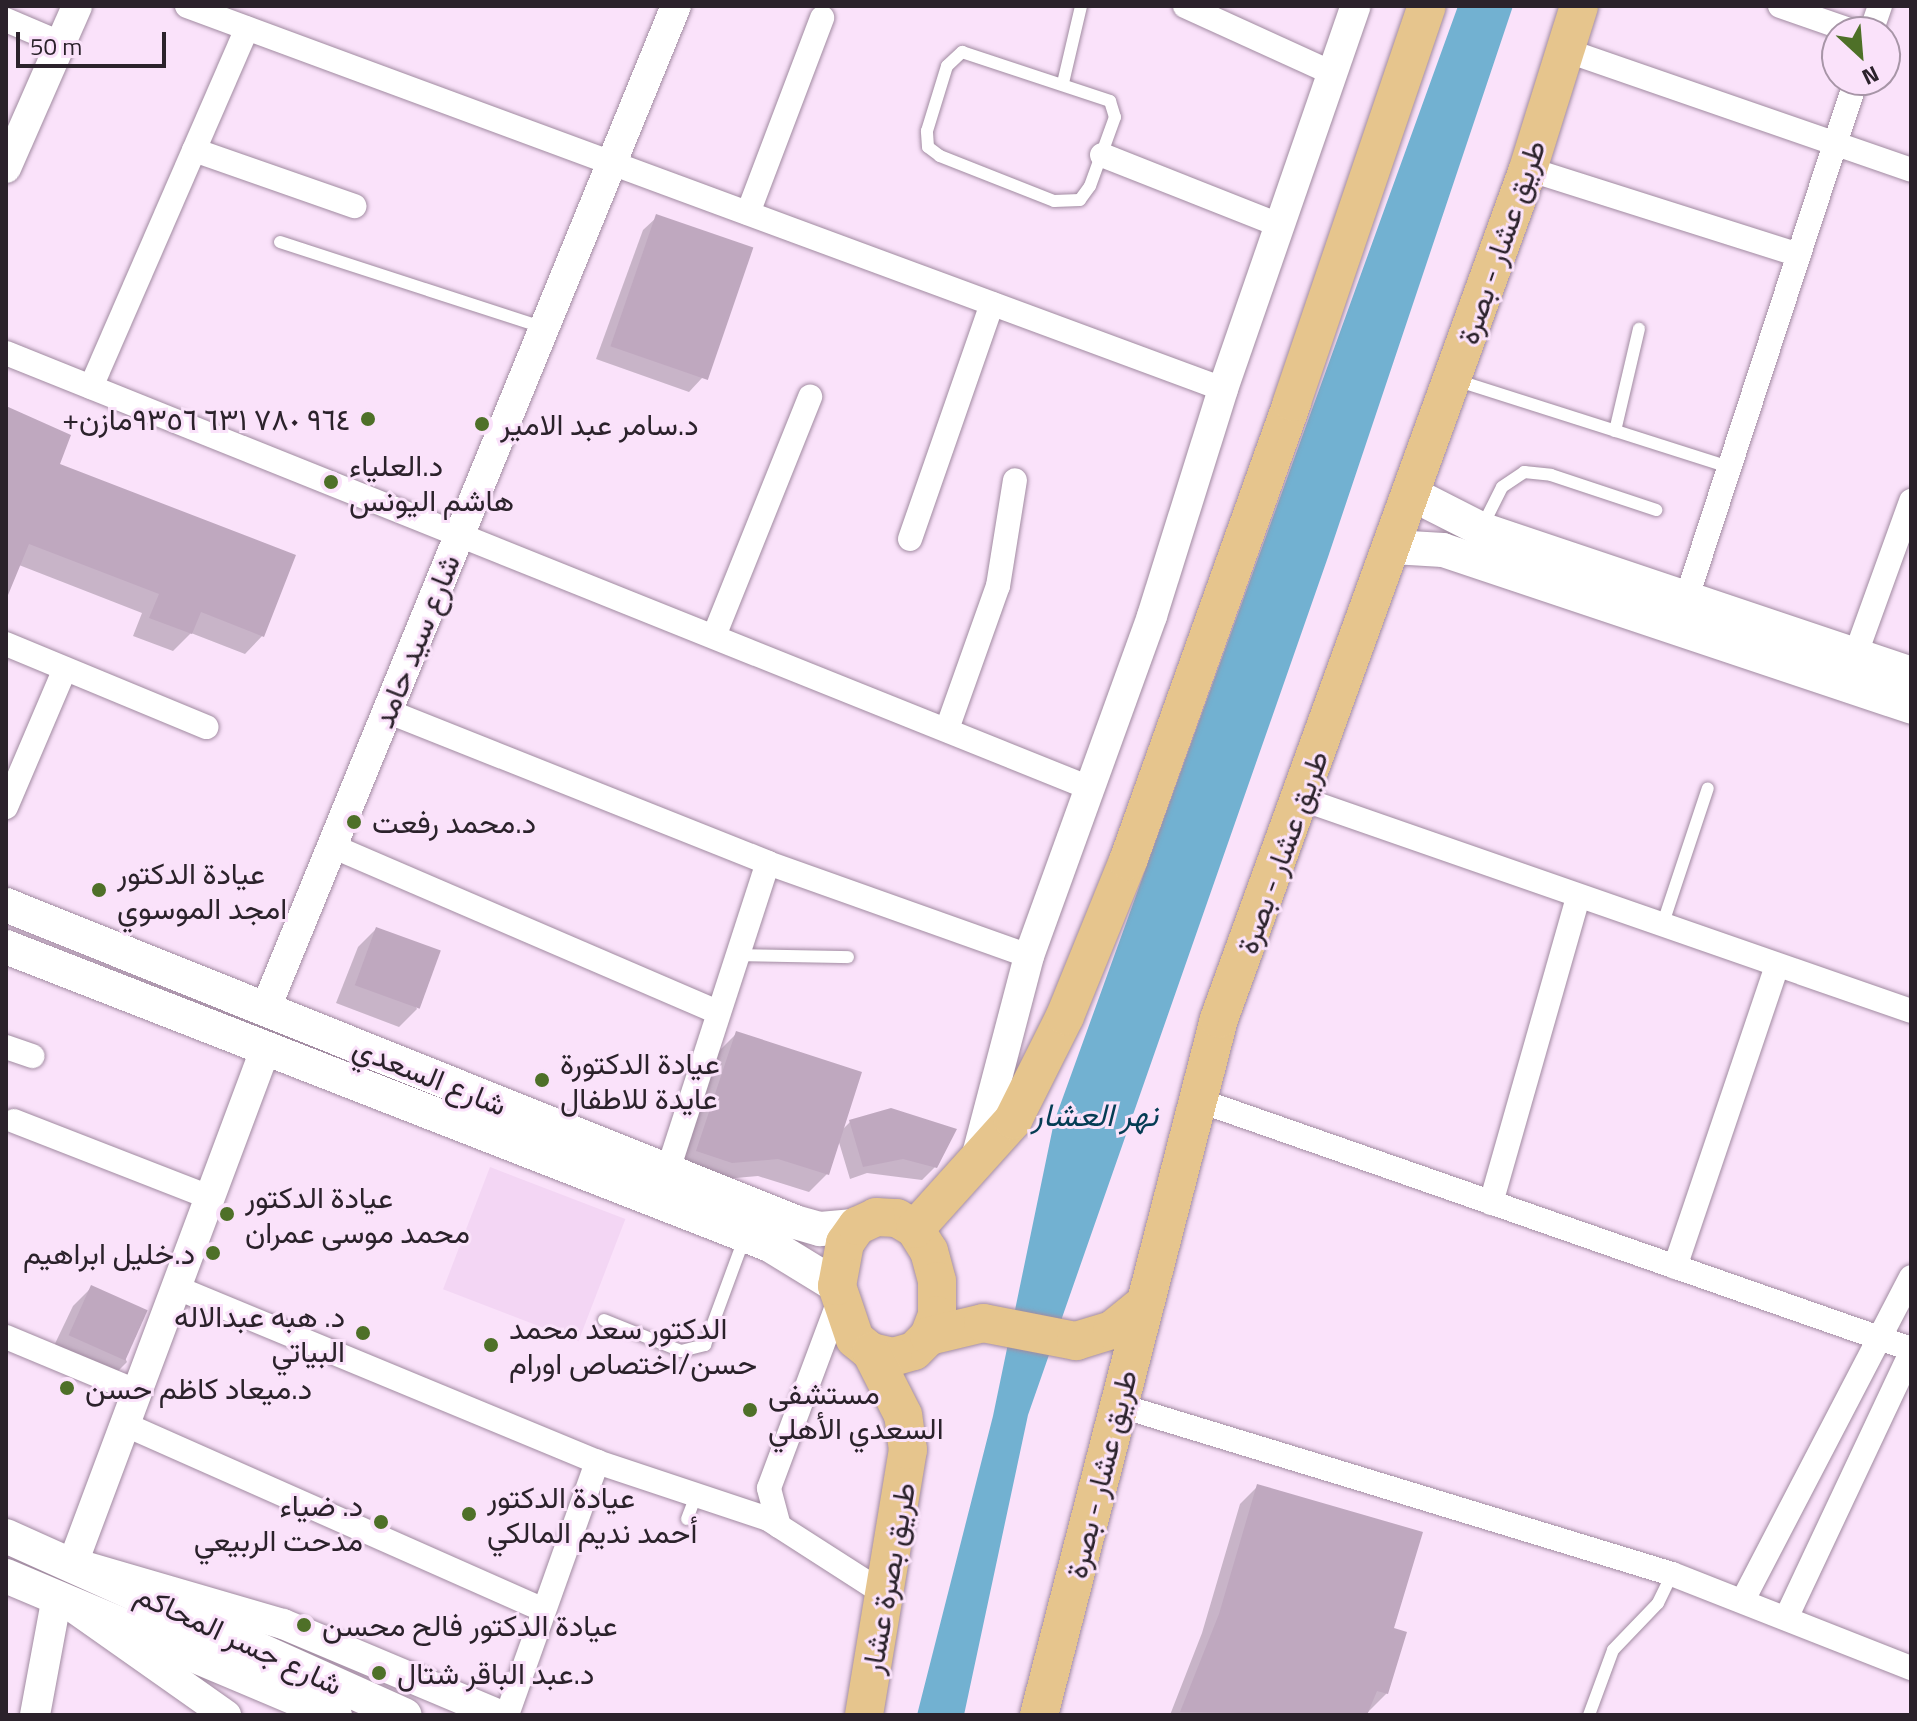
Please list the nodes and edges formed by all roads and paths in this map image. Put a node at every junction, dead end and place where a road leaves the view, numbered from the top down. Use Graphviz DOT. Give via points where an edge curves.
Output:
graph roads {
  1 [pos="77,6"];
  2 [pos="187,6"];
  3 [pos="676,6"];
  4 [pos="1081,6"];
  5 [pos="1185,6"];
  6 [pos="1356,6"];
  7 [pos="1427,6"];
  8 [pos="1780,6"];
  9 [pos="822,18"];
  10 [pos="1573,19"];
  11 [pos="6,20"];
  12 [pos="1821,20"];
  13 [pos="247,28"];
  14 [pos="60,43"];
  15 [pos="1332,73"];
  16 [pos="1063,83"];
  17 [pos="1851,96"];
  18 [pos="1836,144"];
  19 [pos="194,150"];
  20 [pos="1102,155"];
  21 [pos="612,163"];
  22 [pos="6,168"];
  23 [pos="1528,169"];
  24 [pos="1911,170"];
  25 [pos="354,206"];
  26 [pos="748,213"];
  27 [pos="1279,225"];
  28 [pos="280,242"];
  29 [pos="1799,255"];
  30 [pos="992,304"];
  31 [pos="544,328"];
  32 [pos="1639,329"];
  33 [pos="6,353"];
  34 [pos="1453,379"];
  35 [pos="91,387"];
  36 [pos="1223,389"];
  37 [pos="810,397"];
  38 [pos="1615,431"];
  39 [pos="1729,467"];
  40 [pos="1015,480"];
  41 [pos="1412,494"];
  42 [pos="1911,501"];
  43 [pos="1656,510"];
  44 [pos="1481,529"];
  45 [pos="460,534"];
  46 [pos="910,539"];
  47 [pos="1393,547"];
  48 [pos="1686,600"];
  49 [pos="714,636"];
  50 [pos="6,644"];
  51 [pos="1855,656"];
  52 [pos="65,669"];
  53 [pos="1911,674"];
  54 [pos="1911,707"];
  55 [pos="387,711"];
  56 [pos="206,727"];
  57 [pos="947,729"];
  58 [pos="1090,788"];
  59 [pos="1708,788"];
  60 [pos="1302,799"];
  61 [pos="6,807"];
  62 [pos="332,846"];
  63 [pos="768,863"];
  64 [pos="1578,898"];
  65 [pos="6,905"];
  66 [pos="1661,927"];
  67 [pos="6,947"];
  68 [pos="740,955"];
  69 [pos="1029,956"];
  70 [pos="848,957"];
  71 [pos="1776,968"];
  72 [pos="265,1010"];
  73 [pos="1911,1011"];
  74 [pos="717,1012"];
  75 [pos="6,1047"];
  76 [pos="265,1050"];
  77 [pos="32,1056"];
  78 [pos="1195,1099"];
  79 [pos="14,1121"];
  80 [pos="973,1169"];
  81 [pos="667,1173"];
  82 [pos="209,1197"];
  83 [pos="1491,1203"];
  84 [pos="857,1226"];
  85 [pos="915,1229"];
  86 [pos="745,1236"];
  87 [pos="1675,1267"];
  88 [pos="1911,1277"];
  89 [pos="175,1287"];
  90 [pos="838,1293"];
  91 [pos="1142,1306"];
  92 [pos="604,1320"];
  93 [pos="929,1336"];
  94 [pos="6,1337"];
  95 [pos="1883,1339"];
  96 [pos="1911,1350"];
  97 [pos="871,1352"];
  98 [pos="136,1391"];
  99 [pos="1118,1405"];
  100 [pos="124,1424"];
  101 [pos="597,1462"];
  102 [pos="775,1469"];
  103 [pos="706,1499"];
  104 [pos="687,1519"];
  105 [pos="779,1526"];
  106 [pos="6,1536"];
  107 [pos="73,1563"];
  108 [pos="1672,1574"];
  109 [pos="6,1576"];
  110 [pos="885,1594"];
  111 [pos="57,1596"];
  112 [pos="1743,1600"];
  113 [pos="544,1610"];
  114 [pos="1787,1616"];
  115 [pos="1911,1668"];
  116 [pos="35,1715"];
  117 [pos="226,1715"];
  118 [pos="335,1715"];
  119 [pos="405,1715"];
  120 [pos="500,1715"];
  121 [pos="507,1715"];
  122 [pos="864,1715"];
  123 [pos="1039,1715"];
  124 [pos="1589,1715"];
  1 -- 14 [label="street"];
  2 -- 13 [label="street"];
  3 -- 21 [label="street, شارع سيد حامد"];
  4 -- 16 [label="lane"];
  5 -- 15 [label="street"];
  6 -- 15 [label="street"];
  7 -- 80 [label="main road" via="1128,861 1031,1089"];
  8 -- 12 [label="street"];
  9 -- 26 [label="street"];
  10 -- 18 [label="street"];
  10 -- 23 [label="main road, طريق عشار - بصرة"];
  11 -- 14 [label="street"];
  13 -- 19 [label="street"];
  13 -- 21 [label="street"];
  14 -- 22 [label="street"];
  15 -- 27 [label="street"];
  16 -- 20 [label="lane" via="1106,98 1113,106"];
  16 -- 20 [label="lane" via="969,51 956,55 927,131 928,147 1063,204 1087,194"];
  17 -- 18 [label="street"];
  18 -- 24 [label="street"];
  18 -- 29 [label="street"];
  19 -- 25 [label="street"];
  19 -- 35 [label="street"];
  20 -- 27 [label="street"];
  21 -- 26 [label="street"];
  21 -- 31 [label="street, شارع سيد حامد"];
  23 -- 29 [label="street"];
  23 -- 34 [label="main road, طريق عشار - بصرة"];
  26 -- 30 [label="street"];
  27 -- 36 [label="street"];
  28 -- 31 [label="lane"];
  29 -- 39 [label="street"];
  30 -- 36 [label="street"];
  30 -- 46 [label="street"];
  31 -- 45 [label="street, شارع سيد حامد"];
  32 -- 38 [label="lane"];
  33 -- 35 [label="street"];
  34 -- 38 [label="lane"];
  34 -- 41 [label="main road, طريق عشار - بصرة"];
  35 -- 45 [label="street"];
  36 -- 58 [label="street" via="1152,616"];
  37 -- 49 [label="street"];
  38 -- 39 [label="lane"];
  39 -- 48 [label="street"];
  40 -- 57 [label="street" via="998,586"];
  41 -- 44 [label="main road"];
  41 -- 47 [label="main road, طريق عشار - بصرة"];
  42 -- 51 [label="street"];
  43 -- 44 [label="lane" via="1551,475 1524,472 1502,487"];
  44 -- 48 [label="main road"];
  45 -- 49 [label="street"];
  45 -- 55 [label="street, شارع سيد حامد"];
  47 -- 54 [label="main road" via="1443,550"];
  47 -- 60 [label="main road, طريق عشار - بصرة"];
  48 -- 51 [label="main road"];
  49 -- 57 [label="street"];
  50 -- 52 [label="street"];
  51 -- 53 [label="main road"];
  52 -- 56 [label="street"];
  52 -- 61 [label="street"];
  55 -- 62 [label="street, شارع سيد حامد"];
  55 -- 63 [label="street"];
  57 -- 58 [label="street"];
  58 -- 69 [label="street"];
  59 -- 66 [label="lane"];
  60 -- 64 [label="street"];
  60 -- 78 [label="main road, طريق عشار - بصرة"];
  62 -- 72 [label="street, شارع سيد حامد"];
  62 -- 74 [label="street"];
  63 -- 68 [label="street"];
  63 -- 69 [label="street"];
  64 -- 66 [label="street"];
  64 -- 83 [label="street"];
  65 -- 72 [label="main road, شارع السعدي"];
  66 -- 71 [label="street"];
  67 -- 76 [label="main road, شارع السعدي"];
  68 -- 70 [label="lane"];
  68 -- 74 [label="street"];
  69 -- 80 [label="street"];
  71 -- 73 [label="street"];
  71 -- 87 [label="street"];
  72 -- 81 [label="main road, شارع السعدي"];
  74 -- 81 [label="street"];
  75 -- 77 [label="street"];
  76 -- 82 [label="street"];
  76 -- 86 [label="main road, شارع السعدي"];
  78 -- 83 [label="street"];
  78 -- 91 [label="main road, طريق عشار - بصرة"];
  79 -- 82 [label="street"];
  80 -- 85 [label="main road"];
  81 -- 84 [label="main road, شارع السعدي" via="808,1227"];
  82 -- 89 [label="street"];
  83 -- 87 [label="street"];
  84 -- 85 [label="main road" via="887,1216"];
  84 -- 90 [label="main road" via="840,1257"];
  85 -- 93 [label="main road" via="929,1251 937,1281 937,1315"];
  86 -- 90 [label="main road, شارع السعدي" via="793,1257"];
  86 -- 92 [label="lane" via="705,1345 681,1351"];
  87 -- 95 [label="street"];
  88 -- 95 [label="street"];
  89 -- 98 [label="street"];
  89 -- 101 [label="street"];
  90 -- 97 [label="main road" via="855,1339"];
  90 -- 102 [label="street"];
  91 -- 93 [label="main road" via="1129,1320 1095,1338 1056,1340 997,1324 956,1326"];
  91 -- 99 [label="main road, طريق عشار - بصرة"];
  93 -- 97 [label="main road" via="903,1355"];
  94 -- 98 [label="street"];
  95 -- 96 [label="street"];
  95 -- 112 [label="street"];
  96 -- 114 [label="street"];
  97 -- 110 [label="main road, طريق بصرة عشار" via="903,1415 908,1450"];
  98 -- 100 [label="street"];
  99 -- 108 [label="street"];
  99 -- 123 [label="main road, طريق عشار - بصرة"];
  100 -- 107 [label="street"];
  100 -- 113 [label="street"];
  101 -- 103 [label="street"];
  101 -- 113 [label="street"];
  102 -- 103 [label="street" via="743,1496"];
  102 -- 105 [label="street" via="770,1501"];
  103 -- 104 [label="lane"];
  103 -- 105 [label="street"];
  105 -- 110 [label="street"];
  106 -- 107 [label="main road, شارع جسر المحاكم"];
  107 -- 119 [label="main road, شارع جسر المحاكم"];
  107 -- 120 [label="street" via="283,1624"];
  108 -- 112 [label="street"];
  108 -- 124 [label="lane" via="1658,1603 1613,1650"];
  109 -- 111 [label="main road"];
  110 -- 122 [label="main road, طريق بصرة عشار"];
  111 -- 116 [label="street"];
  111 -- 117 [label="street"];
  111 -- 118 [label="main road"];
  112 -- 114 [label="street"];
  113 -- 121 [label="street"];
  114 -- 115 [label="street"];
}
